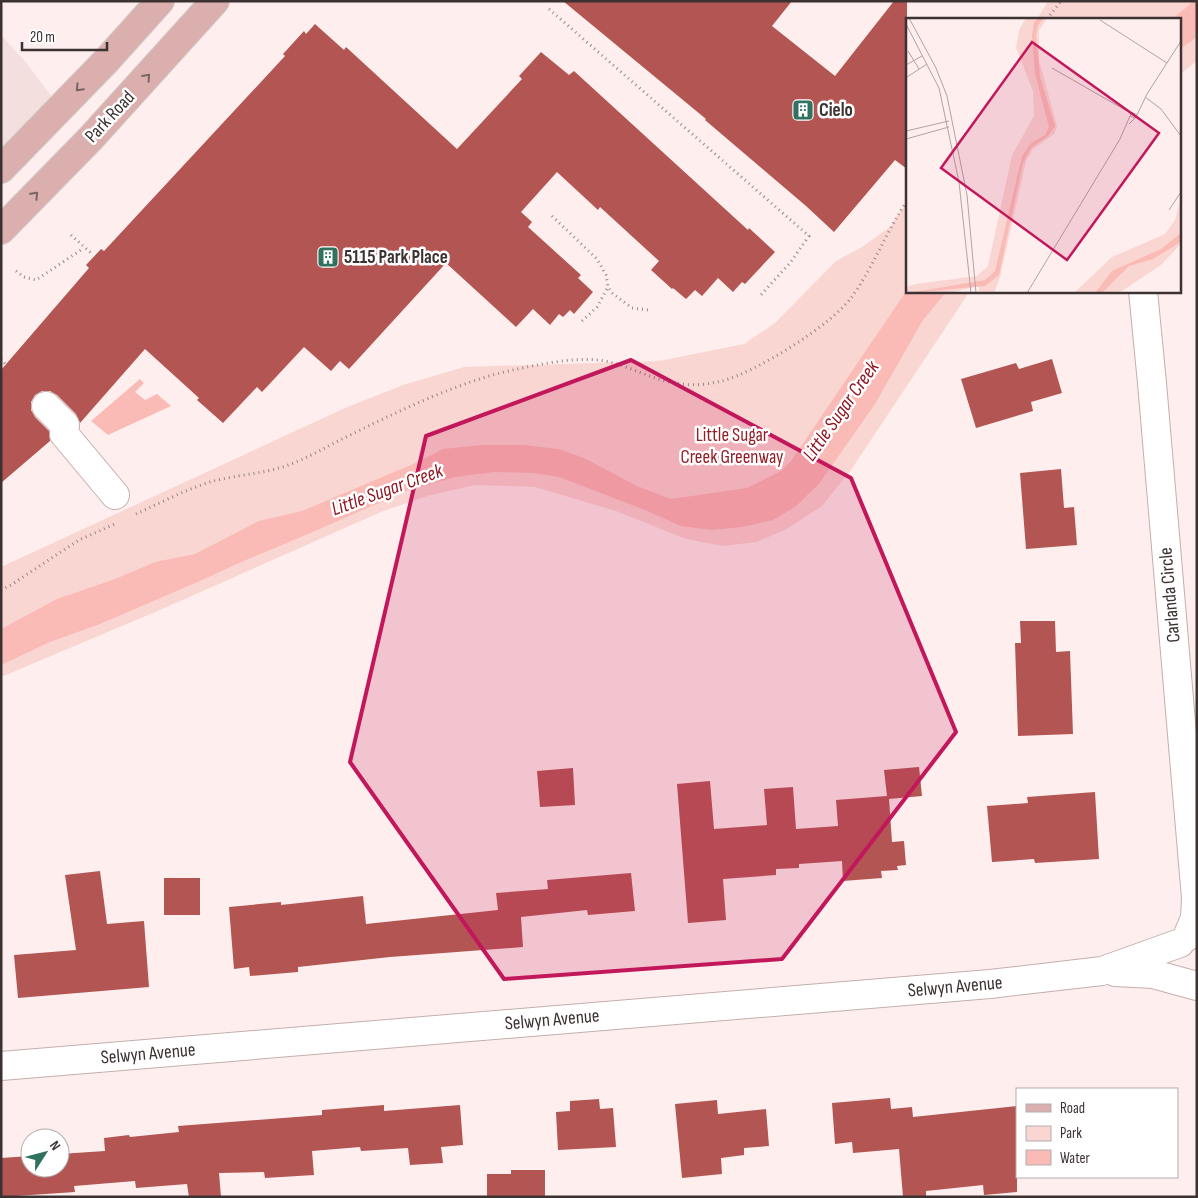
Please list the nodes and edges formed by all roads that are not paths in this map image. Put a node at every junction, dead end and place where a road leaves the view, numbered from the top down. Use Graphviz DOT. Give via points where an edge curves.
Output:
graph roads {
  1 [pos="160,1"];
  2 [pos="215,1"];
  3 [pos="1,169"];
  4 [pos="1,230"];
  5 [pos="1143,292"];
  6 [pos="46,406"];
  7 [pos="118,508"];
  8 [pos="1196,899"];
  9 [pos="1188,938"];
  10 [pos="1102,971"];
  11 [pos="1193,984"];
  12 [pos="1,1066"];
  1 -- 3 [label="main road, one-way"];
  4 -- 2 [label="main road, Park Road, one-way" via="91,138"];
  5 -- 8 [label="street, Carlanda Circle"];
  6 -- 7 [label="street" via="65,425 64,434"];
  8 -- 9 [label="street, Carlanda Circle" via="1195,918"];
  9 -- 10 [label="street, Selwyn Avenue" via="1164,950"];
  9 -- 11 [label="street, Selwyn Avenue" via="1176,951 1175,960 1182,977"];
  10 -- 11 [label="street, Selwyn Avenue" via="1152,974"];
  10 -- 12 [label="street, Selwyn Avenue" via="990,984"];
}
